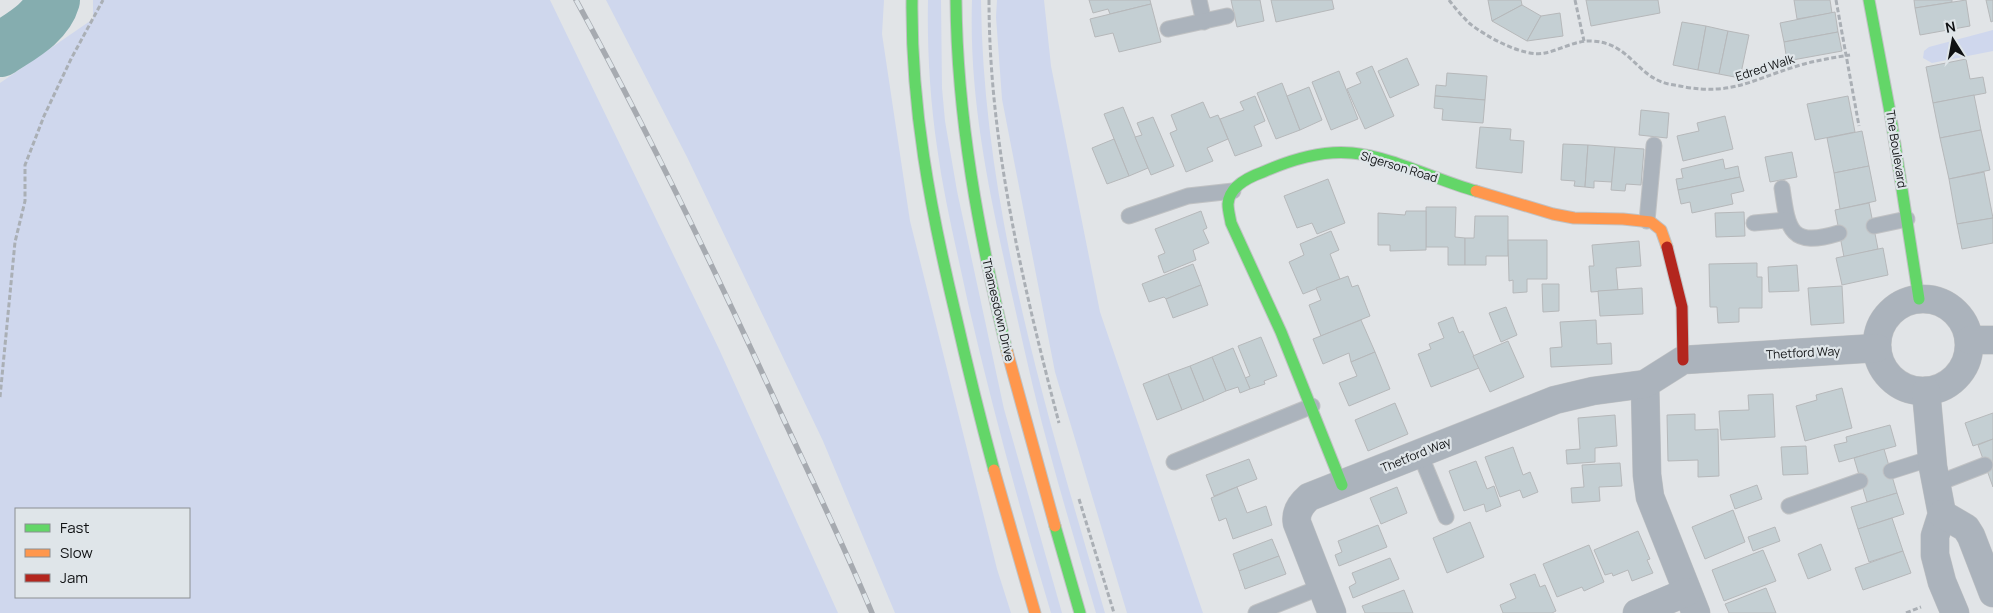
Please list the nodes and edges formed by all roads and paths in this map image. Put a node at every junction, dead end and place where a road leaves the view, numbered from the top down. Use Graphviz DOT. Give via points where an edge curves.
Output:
graph roads {
  1 [pos="103,0"];
  2 [pos="912,0"];
  3 [pos="956,0"];
  4 [pos="989,0"];
  5 [pos="1199,0"];
  6 [pos="1449,0"];
  7 [pos="1575,0"];
  8 [pos="1836,0"];
  9 [pos="1869,0"];
  10 [pos="1227,16"];
  11 [pos="1204,22"];
  12 [pos="1168,29"];
  13 [pos="1584,42"];
  14 [pos="1880,50"];
  15 [pos="1846,56"];
  16 [pos="1859,126"];
  17 [pos="1654,146"];
  18 [pos="1782,188"];
  19 [pos="1233,191"];
  20 [pos="1129,216"];
  21 [pos="1907,219"];
  22 [pos="1787,220"];
  23 [pos="1648,221"];
  24 [pos="1754,223"];
  25 [pos="1874,226"];
  26 [pos="1839,233"];
  27 [pos="1919,299"];
  28 [pos="1981,340"];
  29 [pos="1877,348"];
  30 [pos="1683,360"];
  31 [pos="1645,384"];
  32 [pos="1926,391"];
  33 [pos="0,397"];
  34 [pos="1312,406"];
  35 [pos="1061,432"];
  36 [pos="1420,454"];
  37 [pos="1174,462"];
  38 [pos="1985,465"];
  39 [pos="1891,471"];
  40 [pos="1934,471"];
  41 [pos="1860,480"];
  42 [pos="1342,485"];
  43 [pos="1078,496"];
  44 [pos="1789,506"];
  45 [pos="1942,514"];
  46 [pos="1446,517"];
  47 [pos="1321,587"];
  48 [pos="1993,593"];
  49 [pos="1692,602"];
  50 [pos="1035,613"];
  51 [pos="1080,613"];
  52 [pos="1114,613"];
  53 [pos="1256,613"];
  54 [pos="1332,613"];
  55 [pos="1637,613"];
  56 [pos="1955,613"];
  1 -- 33 [label="path" via="44,116 25,165 25,201 15,242"];
  2 -- 50 [label="main road" via="911,36 924,168 983,427"];
  3 -- 51 [label="main road, Thamesdown Drive" via="957,71 964,143 982,244 1036,465"];
  4 -- 35 [label="path" via="992,76 1010,209"];
  5 -- 11 [label="lane"];
  6 -- 13 [label="path, Edred Walk" via="1468,22 1481,31 1535,55"];
  7 -- 13 [label="path"];
  8 -- 15 [label="path"];
  9 -- 14 [label="main road, The Boulevard"];
  10 -- 11 [label="lane"];
  11 -- 12 [label="lane"];
  13 -- 15 [label="path, Edred Walk" via="1616,46 1653,77 1698,89 1722,90 1795,66"];
  14 -- 15 [label="path, Edred Walk"];
  14 -- 21 [label="main road, The Boulevard"];
  15 -- 16 [label="path"];
  17 -- 23 [label="lane"];
  18 -- 22 [label="lane"];
  19 -- 20 [label="lane" via="1188,196"];
  19 -- 23 [label="main road, Sigerson Road" via="1248,178 1267,170 1328,153 1352,153 1379,158 1464,188 1553,214"];
  19 -- 34 [label="main road" via="1228,204 1231,223"];
  21 -- 25 [label="lane"];
  21 -- 27 [label="main road, The Boulevard"];
  22 -- 24 [label="lane"];
  22 -- 26 [label="lane" via="1793,230 1809,238"];
  23 -- 30 [label="main road" via="1664,236 1679,292"];
  27 -- 28 [label="street" via="1937,301 1953,309"];
  27 -- 29 [label="street" via="1900,305 1885,318"];
  28 -- 32 [label="street" via="1958,375 1944,387"];
  29 -- 30 [label="street, Thetford Way"];
  29 -- 32 [label="street" via="1881,364 1892,379 1907,389"];
  30 -- 31 [label="street, Thetford Way"];
  31 -- 36 [label="street, Thetford Way" via="1555,400"];
  31 -- 49 [label="street" via="1650,497"];
  32 -- 40 [label="street"];
  34 -- 37 [label="lane"];
  34 -- 42 [label="main road"];
  36 -- 42 [label="street, Thetford Way"];
  36 -- 46 [label="lane"];
  38 -- 40 [label="lane"];
  39 -- 40 [label="lane"];
  40 -- 45 [label="street"];
  41 -- 44 [label="lane"];
  42 -- 47 [label="street, Thetford Way" via="1302,503 1296,518"];
  43 -- 52 [label="path"];
  45 -- 48 [label="street" via="1966,528"];
  45 -- 56 [label="street" via="1935,536 1935,555"];
  47 -- 53 [label="lane"];
  47 -- 54 [label="street, Thetford Way"];
  49 -- 55 [label="street"];
}
